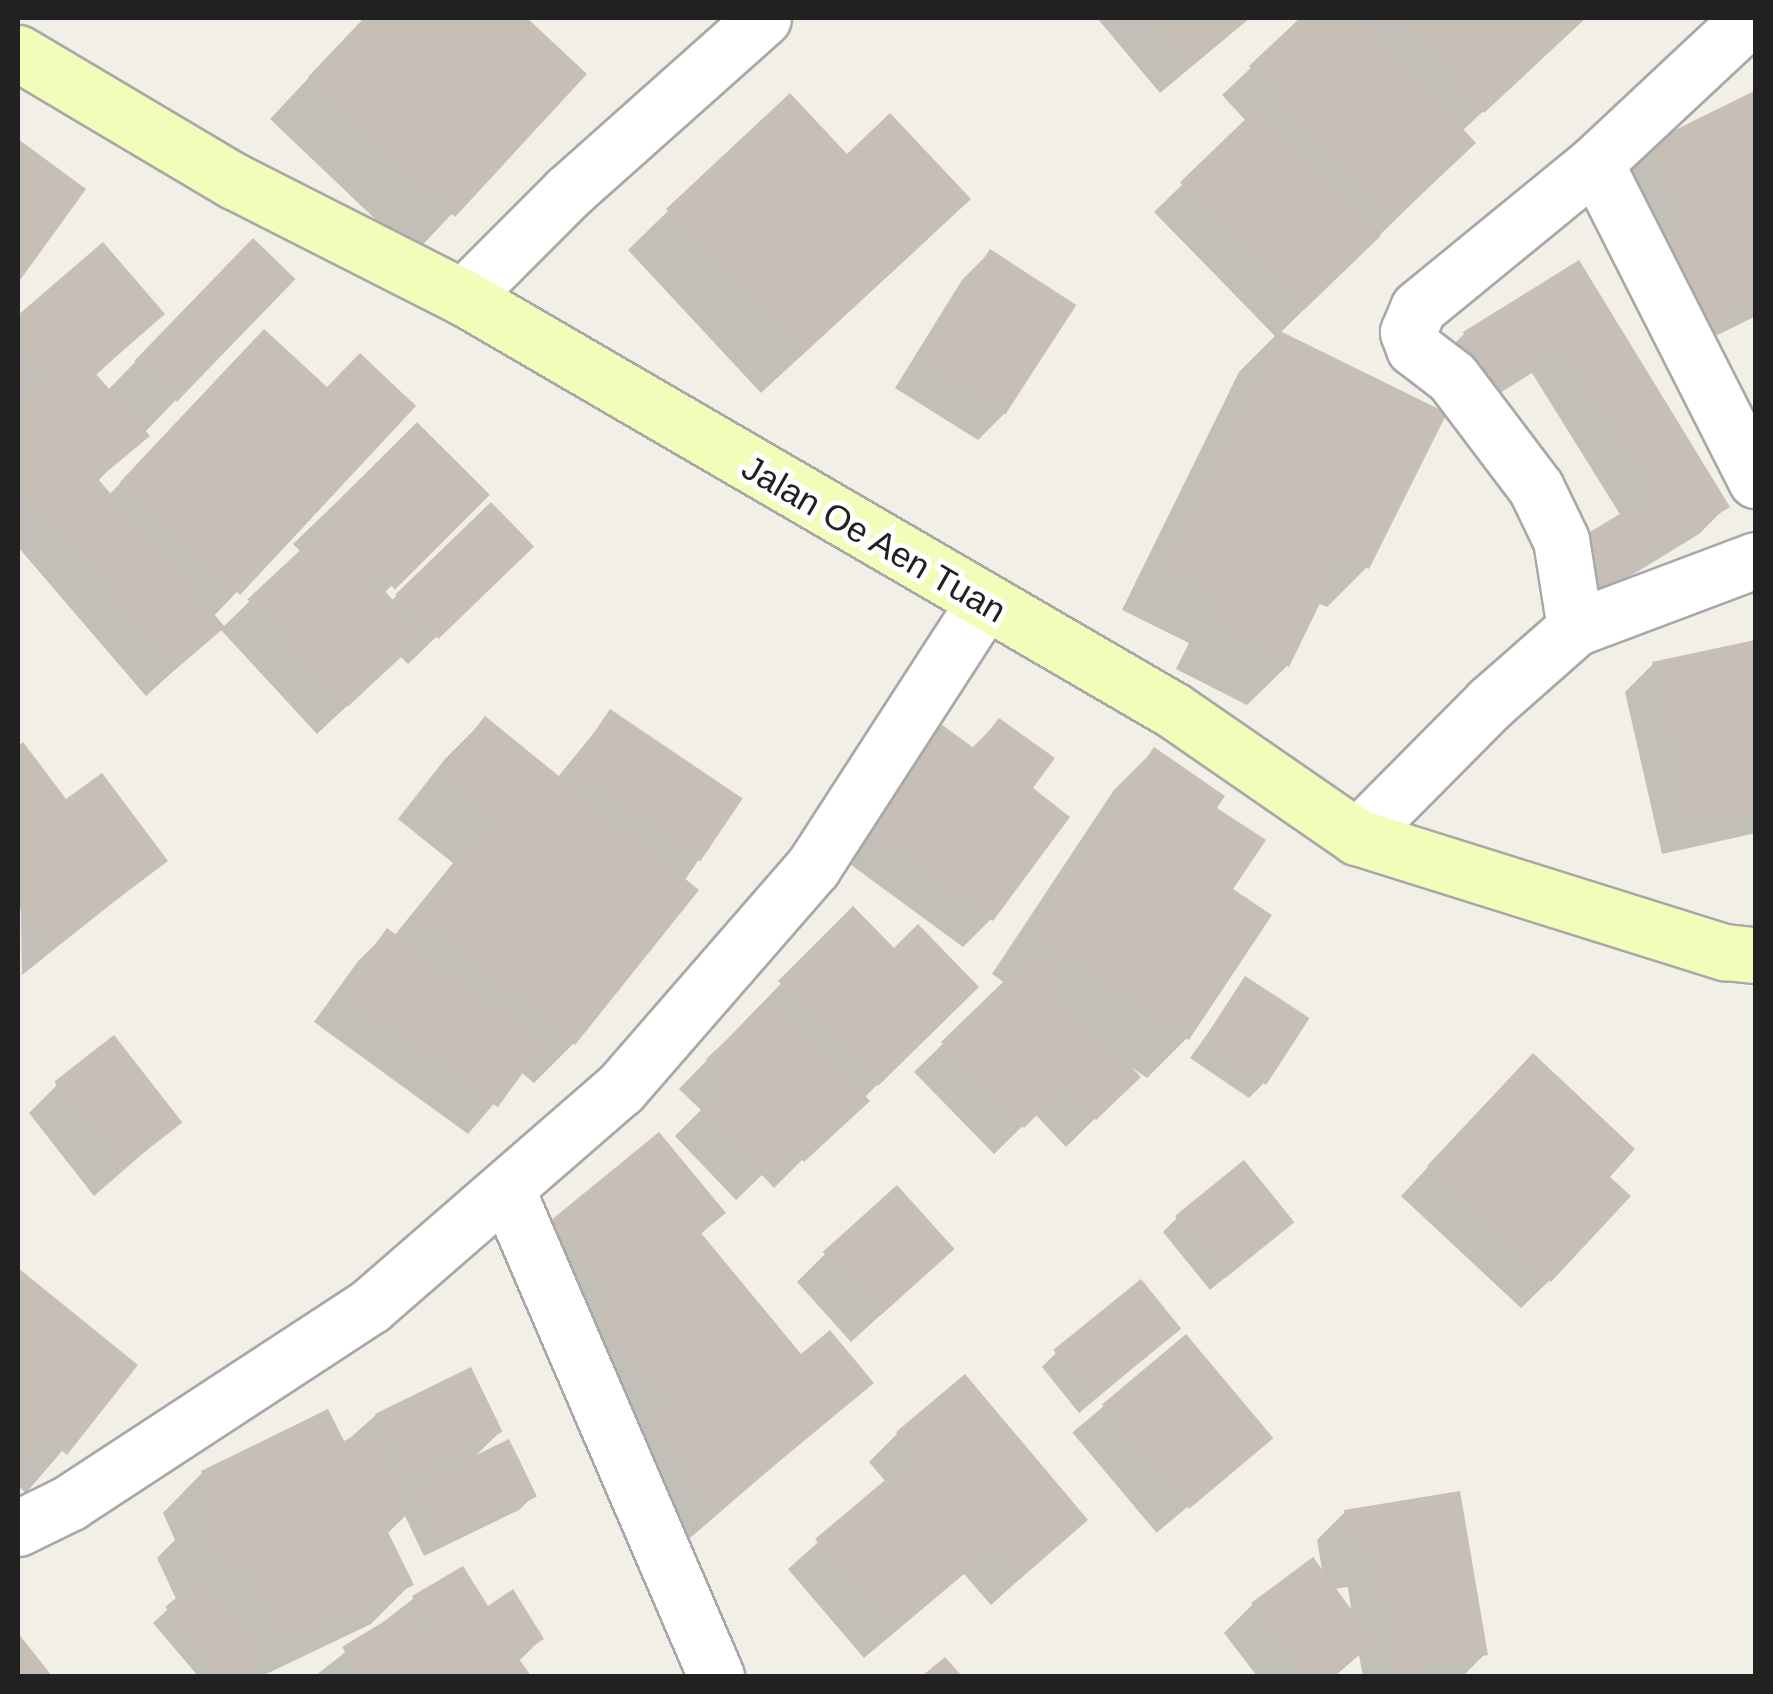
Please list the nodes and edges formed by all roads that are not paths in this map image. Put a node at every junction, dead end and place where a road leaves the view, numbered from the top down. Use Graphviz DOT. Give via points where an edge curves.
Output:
graph roads {
  1 [pos="763,18"];
  2 [pos="1750,18"];
  3 [pos="18,53"];
  4 [pos="1595,163"];
  5 [pos="462,296"];
  6 [pos="1756,480"];
  7 [pos="1756,560"];
  8 [pos="983,604"];
  9 [pos="1575,628"];
  10 [pos="1357,836"];
  11 [pos="1756,955"];
  12 [pos="508,1193"];
  13 [pos="18,1528"];
  14 [pos="716,1676"];
  1 -- 5 [label="street"];
  2 -- 4 [label="street"];
  3 -- 5 [label="street, Jalan Oe Aen Tuan" via="234,181"];
  4 -- 6 [label="street"];
  4 -- 9 [label="street" via="1418,308 1408,332 1414,348 1452,377 1493,426 1536,488 1560,540"];
  5 -- 8 [label="street, Jalan Oe Aen Tuan"];
  7 -- 9 [label="street"];
  8 -- 10 [label="street, Jalan Oe Aen Tuan" via="1173,710"];
  8 -- 12 [label="street" via="812,867 620,1089"];
  9 -- 10 [label="street"];
  10 -- 11 [label="street, Jalan Oe Aen Tuan" via="1725,952"];
  12 -- 13 [label="street" via="370,1306 69,1502"];
  12 -- 14 [label="street"];
}
